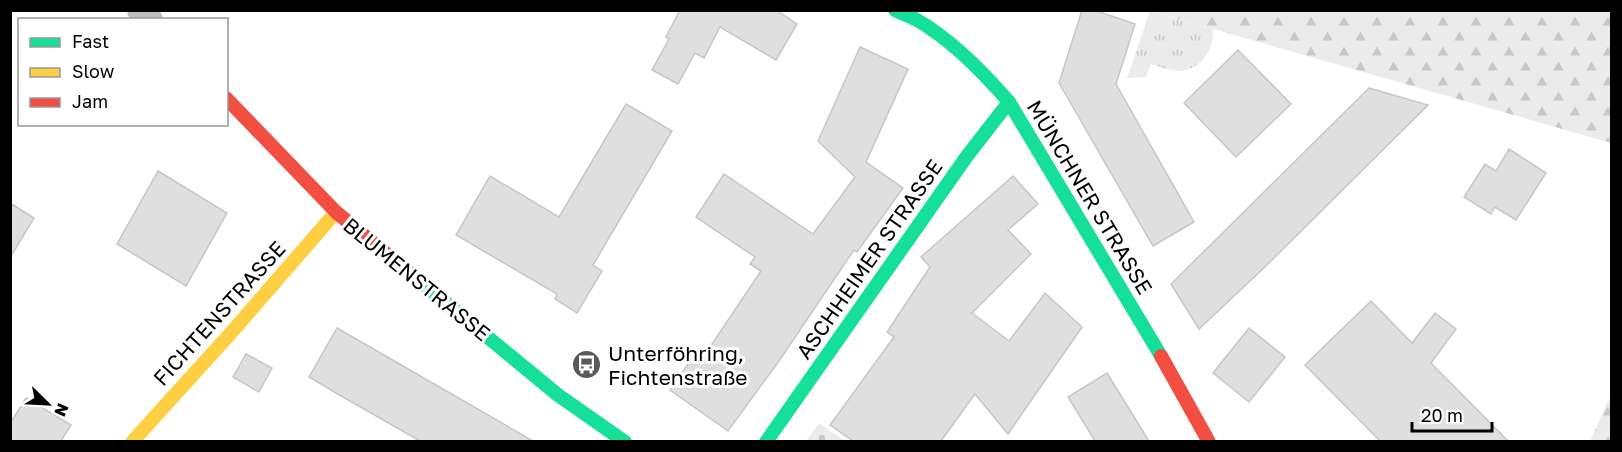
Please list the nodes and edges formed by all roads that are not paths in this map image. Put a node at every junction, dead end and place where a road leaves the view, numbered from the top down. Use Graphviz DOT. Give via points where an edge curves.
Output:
graph roads {
  1 [pos="895,10"];
  2 [pos="228,100"];
  3 [pos="1009,102"];
  4 [pos="336,212"];
  5 [pos="132,441"];
  6 [pos="625,441"];
  7 [pos="766,441"];
  8 [pos="1209,441"];
  1 -- 3 [label="street, MÜNCHNER STRASSE" via="938,35"];
  2 -- 4 [label="street, BLUMENSTRASSE"];
  3 -- 7 [label="street, ASCHHEIMER STRASSE"];
  3 -- 8 [label="street, MÜNCHNER STRASSE"];
  4 -- 5 [label="street, FICHTENSTRASSE"];
  4 -- 6 [label="street, BLUMENSTRASSE" via="558,395"];
}
